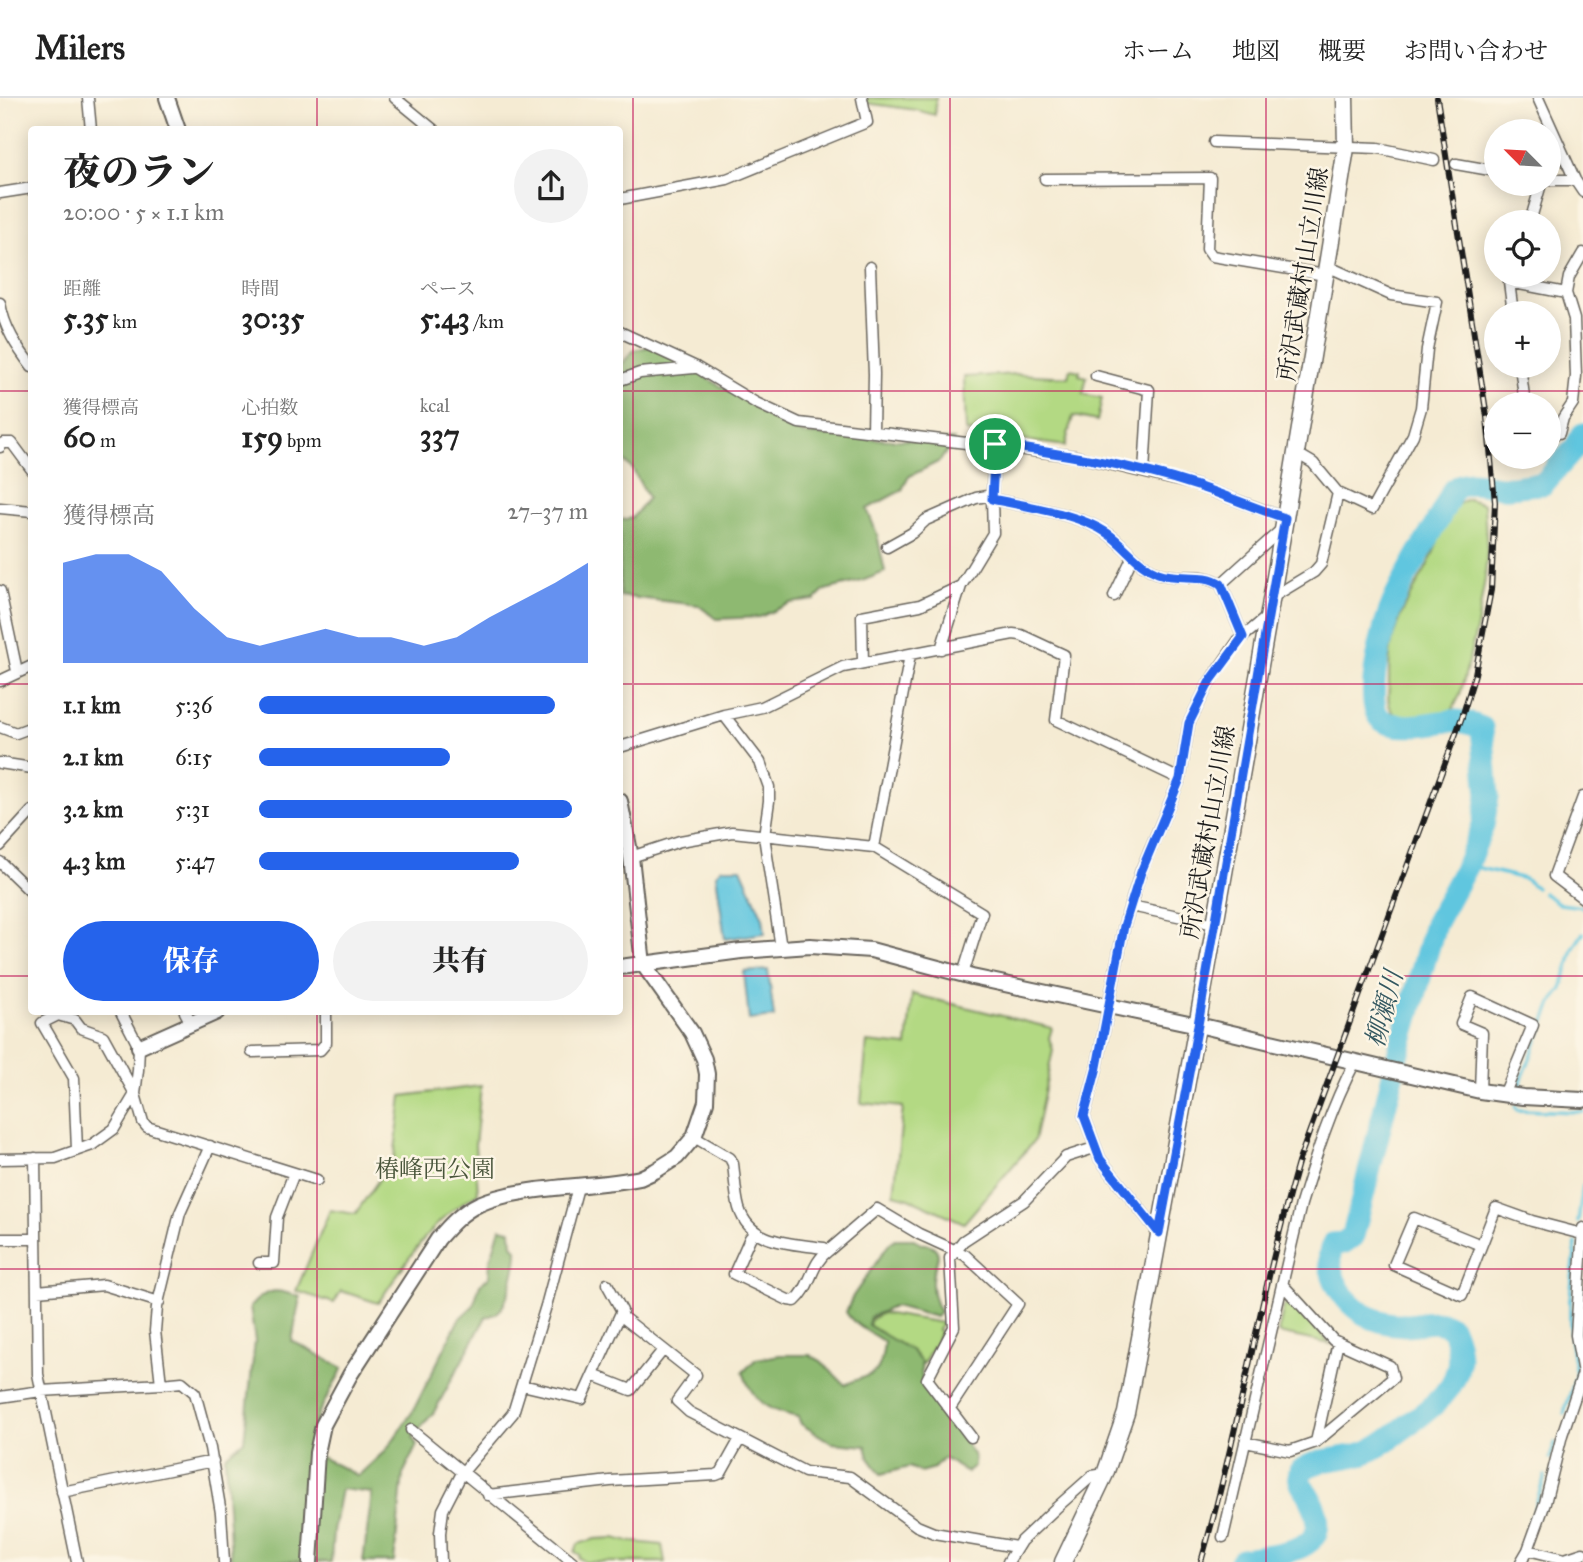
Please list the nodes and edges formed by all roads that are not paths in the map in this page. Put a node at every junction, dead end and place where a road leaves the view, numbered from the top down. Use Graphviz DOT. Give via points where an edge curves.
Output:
graph roads {
  1 [pos="88,98"];
  2 [pos="167,98"];
  3 [pos="395,98"];
  4 [pos="862,98"];
  5 [pos="1345,98"];
  6 [pos="1538,98"];
  7 [pos="91,126"];
  8 [pos="177,126"];
  9 [pos="429,126"];
  10 [pos="1214,142"];
  11 [pos="1346,148"];
  12 [pos="1434,160"];
  13 [pos="1456,164"];
  14 [pos="1484,169"];
  15 [pos="1045,178"];
  16 [pos="1561,180"];
  17 [pos="1575,180"];
  18 [pos="28,189"];
  19 [pos="1583,192"];
  20 [pos="0,193"];
  21 [pos="623,198"];
  22 [pos="1583,253"];
  23 [pos="870,267"];
  24 [pos="1326,270"];
  25 [pos="1544,287"];
  26 [pos="1566,293"];
  27 [pos="0,303"];
  28 [pos="1,314"];
  29 [pos="623,333"];
  30 [pos="28,362"];
  31 [pos="696,367"];
  32 [pos="1096,376"];
  33 [pos="623,379"];
  34 [pos="1561,426"];
  35 [pos="873,432"];
  36 [pos="995,444"];
  37 [pos="0,447"];
  38 [pos="1296,453"];
  39 [pos="28,465"];
  40 [pos="1144,472"];
  41 [pos="1338,494"];
  42 [pos="992,497"];
  43 [pos="0,508"];
  44 [pos="28,511"];
  45 [pos="1284,523"];
  46 [pos="887,547"];
  47 [pos="1133,556"];
  48 [pos="1221,584"];
  49 [pos="961,586"];
  50 [pos="0,591"];
  51 [pos="1114,596"];
  52 [pos="1271,598"];
  53 [pos="1268,616"];
  54 [pos="1243,637"];
  55 [pos="941,649"];
  56 [pos="910,655"];
  57 [pos="863,663"];
  58 [pos="28,667"];
  59 [pos="17,671"];
  60 [pos="0,681"];
  61 [pos="724,715"];
  62 [pos="0,727"];
  63 [pos="28,728"];
  64 [pos="623,746"];
  65 [pos="0,763"];
  66 [pos="28,767"];
  67 [pos="1180,779"];
  68 [pos="1583,797"];
  69 [pos="28,815"];
  70 [pos="623,816"];
  71 [pos="764,836"];
  72 [pos="0,846"];
  73 [pos="874,847"];
  74 [pos="631,857"];
  75 [pos="0,862"];
  76 [pos="28,889"];
  77 [pos="1583,898"];
  78 [pos="1132,906"];
  79 [pos="1215,924"];
  80 [pos="781,948"];
  81 [pos="643,964"];
  82 [pos="623,967"];
  83 [pos="963,974"];
  84 [pos="1108,1006"];
  85 [pos="123,1015"];
  86 [pos="326,1015"];
  87 [pos="188,1017"];
  88 [pos="1198,1025"];
  89 [pos="139,1046"];
  90 [pos="252,1052"];
  91 [pos="1355,1062"];
  92 [pos="1480,1091"];
  93 [pos="135,1094"];
  94 [pos="1504,1095"];
  95 [pos="1583,1100"];
  96 [pos="694,1137"];
  97 [pos="210,1146"];
  98 [pos="1094,1147"];
  99 [pos="77,1150"];
  100 [pos="35,1158"];
  101 [pos="0,1159"];
  102 [pos="294,1173"];
  103 [pos="317,1180"];
  104 [pos="578,1187"];
  105 [pos="1583,1230"];
  106 [pos="756,1232"];
  107 [pos="1159,1233"];
  108 [pos="0,1239"];
  109 [pos="35,1239"];
  110 [pos="1482,1245"];
  111 [pos="828,1251"];
  112 [pos="954,1251"];
  113 [pos="259,1263"];
  114 [pos="607,1284"];
  115 [pos="1282,1284"];
  116 [pos="37,1291"];
  117 [pos="159,1302"];
  118 [pos="620,1315"];
  119 [pos="1338,1342"];
  120 [pos="663,1350"];
  121 [pos="1583,1373"];
  122 [pos="593,1375"];
  123 [pos="162,1384"];
  124 [pos="522,1385"];
  125 [pos="41,1391"];
  126 [pos="0,1397"];
  127 [pos="950,1408"];
  128 [pos="411,1430"];
  129 [pos="971,1437"];
  130 [pos="740,1439"];
  131 [pos="1316,1441"];
  132 [pos="1245,1442"];
  133 [pos="213,1461"];
  134 [pos="463,1473"];
  135 [pos="1105,1474"];
  136 [pos="62,1492"];
  137 [pos="488,1494"];
  138 [pos="1223,1536"];
  139 [pos="1016,1547"];
  140 [pos="1528,1550"];
  141 [pos="1583,1553"];
  142 [pos="77,1562"];
  143 [pos="224,1562"];
  144 [pos="310,1562"];
  145 [pos="441,1562"];
  146 [pos="573,1562"];
  147 [pos="1008,1562"];
  148 [pos="1063,1562"];
  149 [pos="1521,1562"];
  1 -- 7 [label="street"];
  2 -- 8 [label="street"];
  3 -- 9 [label="street"];
  4 -- 21 [label="street" via="867,122 727,179"];
  5 -- 11 [label="main road, 所沢武蔵村山立川線"];
  6 -- 17 [label="street"];
  10 -- 11 [label="street"];
  11 -- 12 [label="street" via="1378,148"];
  11 -- 24 [label="main road, 所沢武蔵村山立川線"];
  13 -- 14 [label="street"];
  15 -- 24 [label="street" via="1210,178 1207,249 1212,256"];
  16 -- 17 [label="street"];
  17 -- 19 [label="street"];
  18 -- 20 [label="street"];
  22 -- 26 [label="street"];
  23 -- 35 [label="street"];
  24 -- 38 [label="main road, 所沢武蔵村山立川線"];
  24 -- 41 [label="street" via="1391,295 1437,302 1413,435 1372,509"];
  25 -- 26 [label="street"];
  26 -- 34 [label="street" via="1574,318 1576,376 1573,403"];
  27 -- 28 [label="street"];
  28 -- 30 [label="street"];
  29 -- 31 [label="street"];
  31 -- 33 [label="street"];
  31 -- 35 [label="street" via="779,415 821,427"];
  32 -- 40 [label="street" via="1149,390"];
  35 -- 36 [label="street"];
  36 -- 40 [label="street"];
  36 -- 42 [label="street"];
  37 -- 39 [label="street" via="12,443"];
  38 -- 41 [label="street" via="1312,463"];
  38 -- 45 [label="main road, 所沢武蔵村山立川線"];
  40 -- 45 [label="street" via="1192,485"];
  41 -- 52 [label="street" via="1321,564"];
  42 -- 46 [label="street" via="976,498 926,520"];
  42 -- 47 [label="street" via="1083,521 1108,534"];
  42 -- 49 [label="street" via="993,533"];
  43 -- 44 [label="street"];
  45 -- 48 [label="street"];
  45 -- 52 [label="main road, 所沢武蔵村山立川線"];
  47 -- 48 [label="street" via="1171,578 1214,579"];
  47 -- 51 [label="street"];
  48 -- 54 [label="street"];
  49 -- 55 [label="street"];
  49 -- 57 [label="street" via="920,605 862,616"];
  50 -- 59 [label="street"];
  52 -- 53 [label="main road, 所沢武蔵村山立川線"];
  53 -- 54 [label="street"];
  53 -- 79 [label="main road, 所沢武蔵村山立川線"];
  54 -- 67 [label="street" via="1198,702 1189,723"];
  55 -- 56 [label="street"];
  55 -- 67 [label="street" via="1013,634 1064,656 1056,720"];
  56 -- 57 [label="street"];
  56 -- 73 [label="street"];
  57 -- 61 [label="street" via="843,667 762,707"];
  58 -- 59 [label="street"];
  59 -- 60 [label="street"];
  61 -- 64 [label="street"];
  61 -- 71 [label="street" via="765,775 769,801"];
  62 -- 63 [label="street" via="16,733"];
  65 -- 66 [label="street"];
  67 -- 78 [label="street" via="1141,872"];
  68 -- 77 [label="street" via="1555,876"];
  69 -- 72 [label="street"];
  70 -- 74 [label="street"];
  71 -- 73 [label="street"];
  71 -- 74 [label="street" via="710,834"];
  71 -- 80 [label="street"];
  73 -- 83 [label="street" via="982,913"];
  74 -- 81 [label="street"];
  75 -- 76 [label="street"];
  78 -- 79 [label="street"];
  78 -- 84 [label="street"];
  79 -- 88 [label="main road, 所沢武蔵村山立川線"];
  80 -- 81 [label="street"];
  80 -- 83 [label="street" via="871,950"];
  81 -- 82 [label="street"];
  81 -- 96 [label="street" via="692,1033 704,1059 706,1102"];
  83 -- 84 [label="street"];
  84 -- 88 [label="street"];
  84 -- 98 [label="street" via="1084,1116"];
  85 -- 89 [label="street"];
  86 -- 90 [label="street" via="326,1043 320,1050"];
  87 -- 89 [label="street"];
  88 -- 91 [label="street"];
  88 -- 107 [label="main road, 所沢武蔵村山立川線"];
  89 -- 93 [label="street"];
  91 -- 92 [label="street"];
  91 -- 115 [label="street" via="1316,1153"];
  92 -- 94 [label="street"];
  92 -- 94 [label="street" via="1482,1033 1461,1024 1472,997 1533,1025"];
  93 -- 97 [label="street" via="147,1127"];
  93 -- 99 [label="street" via="114,1129 99,1142"];
  93 -- 99 [label="street" via="103,1037 58,1015 42,1023 74,1078"];
  94 -- 95 [label="street"];
  96 -- 104 [label="street" via="677,1157 640,1178"];
  96 -- 106 [label="street" via="730,1158 739,1208"];
  97 -- 102 [label="street"];
  97 -- 117 [label="street" via="180,1213"];
  98 -- 107 [label="street"];
  98 -- 112 [label="street" via="1066,1157 1024,1201"];
  99 -- 100 [label="street" via="55,1158"];
  100 -- 101 [label="street"];
  100 -- 109 [label="street"];
  102 -- 103 [label="street"];
  102 -- 113 [label="street" via="277,1217 274,1263"];
  104 -- 124 [label="street"];
  104 -- 144 [label="street" via="512,1195 479,1205 456,1219 438,1238 323,1425"];
  105 -- 110 [label="street" via="1496,1209"];
  105 -- 121 [label="street" via="1576,1335"];
  106 -- 111 [label="street" via="768,1239"];
  106 -- 111 [label="street" via="734,1274 789,1300 802,1295"];
  107 -- 135 [label="main road, 所沢武蔵村山立川線" via="1126,1413"];
  108 -- 109 [label="street"];
  109 -- 116 [label="street"];
  110 -- 110 [label="street" via="1462,1294 1394,1265 1414,1218"];
  111 -- 112 [label="street" via="877,1209"];
  112 -- 127 [label="street" via="950,1258 954,1326 927,1379"];
  112 -- 127 [label="street" via="965,1255 1018,1304"];
  114 -- 118 [label="street"];
  115 -- 119 [label="street"];
  115 -- 132 [label="street"];
  116 -- 117 [label="street" via="104,1285"];
  116 -- 125 [label="street"];
  117 -- 123 [label="street" via="155,1331"];
  118 -- 120 [label="street"];
  118 -- 122 [label="street"];
  119 -- 131 [label="street"];
  119 -- 131 [label="street" via="1390,1366 1393,1378"];
  120 -- 122 [label="street" via="631,1390"];
  120 -- 130 [label="street" via="696,1375 677,1401"];
  121 -- 140 [label="street"];
  122 -- 124 [label="street" via="582,1399"];
  123 -- 125 [label="street"];
  123 -- 133 [label="street" via="182,1382 195,1393"];
  124 -- 134 [label="street" via="513,1413"];
  125 -- 126 [label="street"];
  125 -- 136 [label="street"];
  127 -- 129 [label="street"];
  128 -- 134 [label="street"];
  130 -- 137 [label="street" via="716,1475"];
  130 -- 139 [label="street" via="805,1472 850,1477 899,1515 934,1533"];
  131 -- 132 [label="street" via="1290,1451"];
  132 -- 138 [label="street"];
  133 -- 136 [label="street"];
  133 -- 143 [label="street"];
  134 -- 137 [label="street"];
  134 -- 145 [label="street" via="443,1510"];
  135 -- 139 [label="street" via="1093,1476"];
  135 -- 148 [label="main road, 所沢武蔵村山立川線"];
  136 -- 142 [label="street"];
  137 -- 146 [label="street"];
  139 -- 147 [label="street"];
  140 -- 141 [label="street" via="1565,1559"];
  140 -- 149 [label="street"];
}
